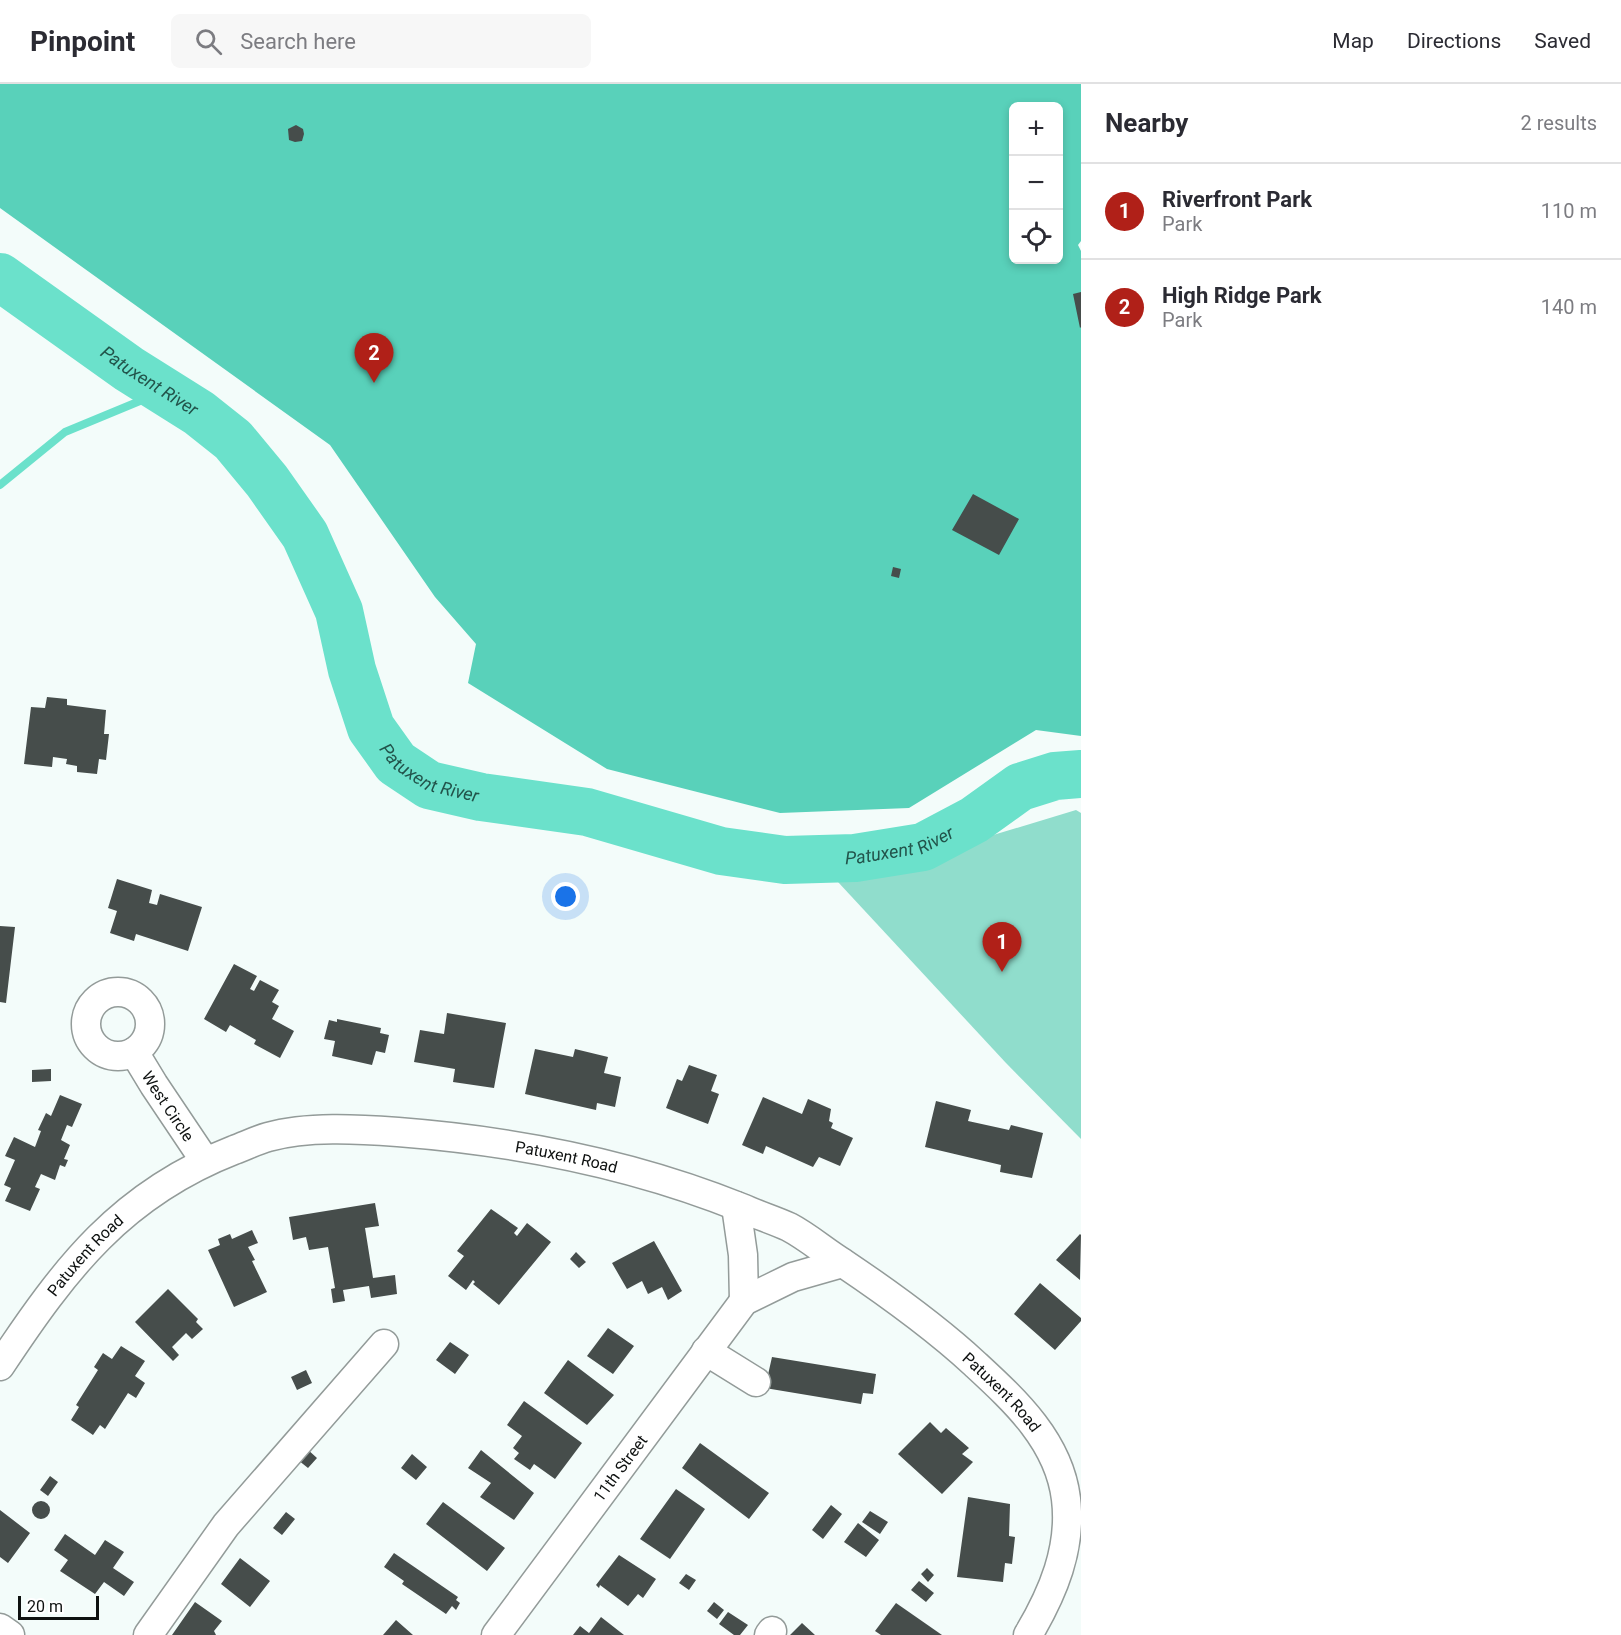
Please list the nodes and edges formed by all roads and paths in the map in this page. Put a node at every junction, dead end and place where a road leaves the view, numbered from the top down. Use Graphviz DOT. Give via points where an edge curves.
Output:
graph roads {
  1 [pos="134,1052"];
  2 [pos="205,1161"];
  3 [pos="736,1206"];
  4 [pos="842,1263"];
  5 [pos="744,1300"];
  6 [pos="384,1344"];
  7 [pos="706,1352"];
  8 [pos="0,1366"];
  9 [pos="756,1382"];
  10 [pos="0,1628"];
  11 [pos="10,1635"];
  12 [pos="148,1635"];
  13 [pos="496,1635"];
  14 [pos="1028,1635"];
  1 -- 2 [label="street, West Circle"];
  2 -- 3 [label="street, Patuxent Road" via="269,1136 329,1129 460,1137 541,1150 620,1169"];
  2 -- 8 [label="street, Patuxent Road" via="156,1190 84,1251"];
  3 -- 4 [label="street, Patuxent Road" via="789,1228"];
  3 -- 5 [label="street"];
  4 -- 5 [label="street, 11th Street" via="793,1277"];
  4 -- 14 [label="street, Patuxent Road" via="898,1300 957,1347 1008,1394 1046,1442 1065,1496 1067,1528 1061,1566"];
  5 -- 7 [label="street, 11th Street"];
  6 -- 12 [label="street" via="226,1525"];
  7 -- 9 [label="street"];
  7 -- 13 [label="street, 11th Street"];
  10 -- 11 [label="street"];
}
